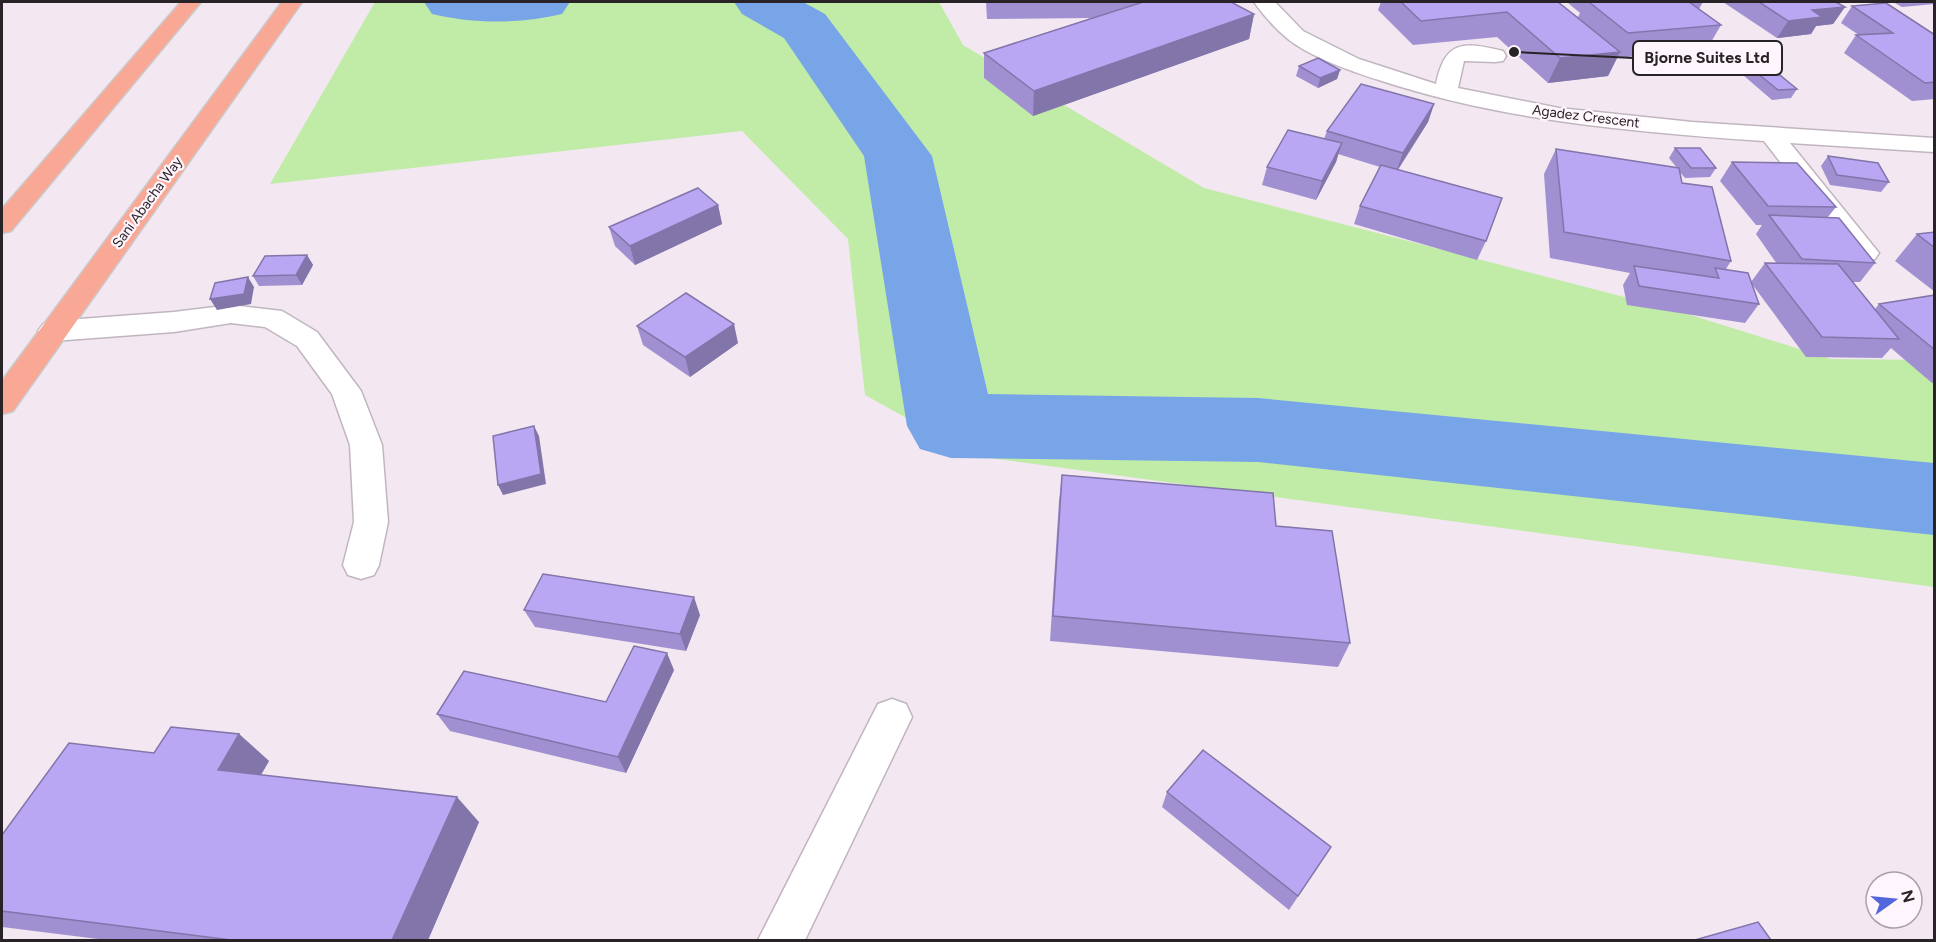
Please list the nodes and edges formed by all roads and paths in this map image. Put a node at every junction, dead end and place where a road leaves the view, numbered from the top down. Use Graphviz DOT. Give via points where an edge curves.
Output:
graph roads {
  1 [pos="191,2"];
  2 [pos="292,2"];
  3 [pos="1264,2"];
  4 [pos="1495,56"];
  5 [pos="1446,93"];
  6 [pos="1771,134"];
  7 [pos="1935,145"];
  8 [pos="2,225"];
  9 [pos="1869,259"];
  10 [pos="53,331"];
  11 [pos="2,403"];
  12 [pos="360,565"];
  13 [pos="892,717"];
  14 [pos="782,940"];
  1 -- 8 [label="highway"];
  2 -- 10 [label="highway, Sani Abacha Way"];
  3 -- 5 [label="street, Agadez Crescent" via="1296,35 1351,64"];
  4 -- 5 [label="street" via="1460,53 1454,57 1449,64"];
  5 -- 6 [label="street, Agadez Crescent" via="1559,115"];
  6 -- 7 [label="street, Agadez Crescent"];
  6 -- 9 [label="street"];
  10 -- 11 [label="highway, Sani Abacha Way"];
  10 -- 12 [label="street" via="231,314 272,318 307,339 346,391 366,446 371,522"];
  13 -- 14 [label="street"];
}
